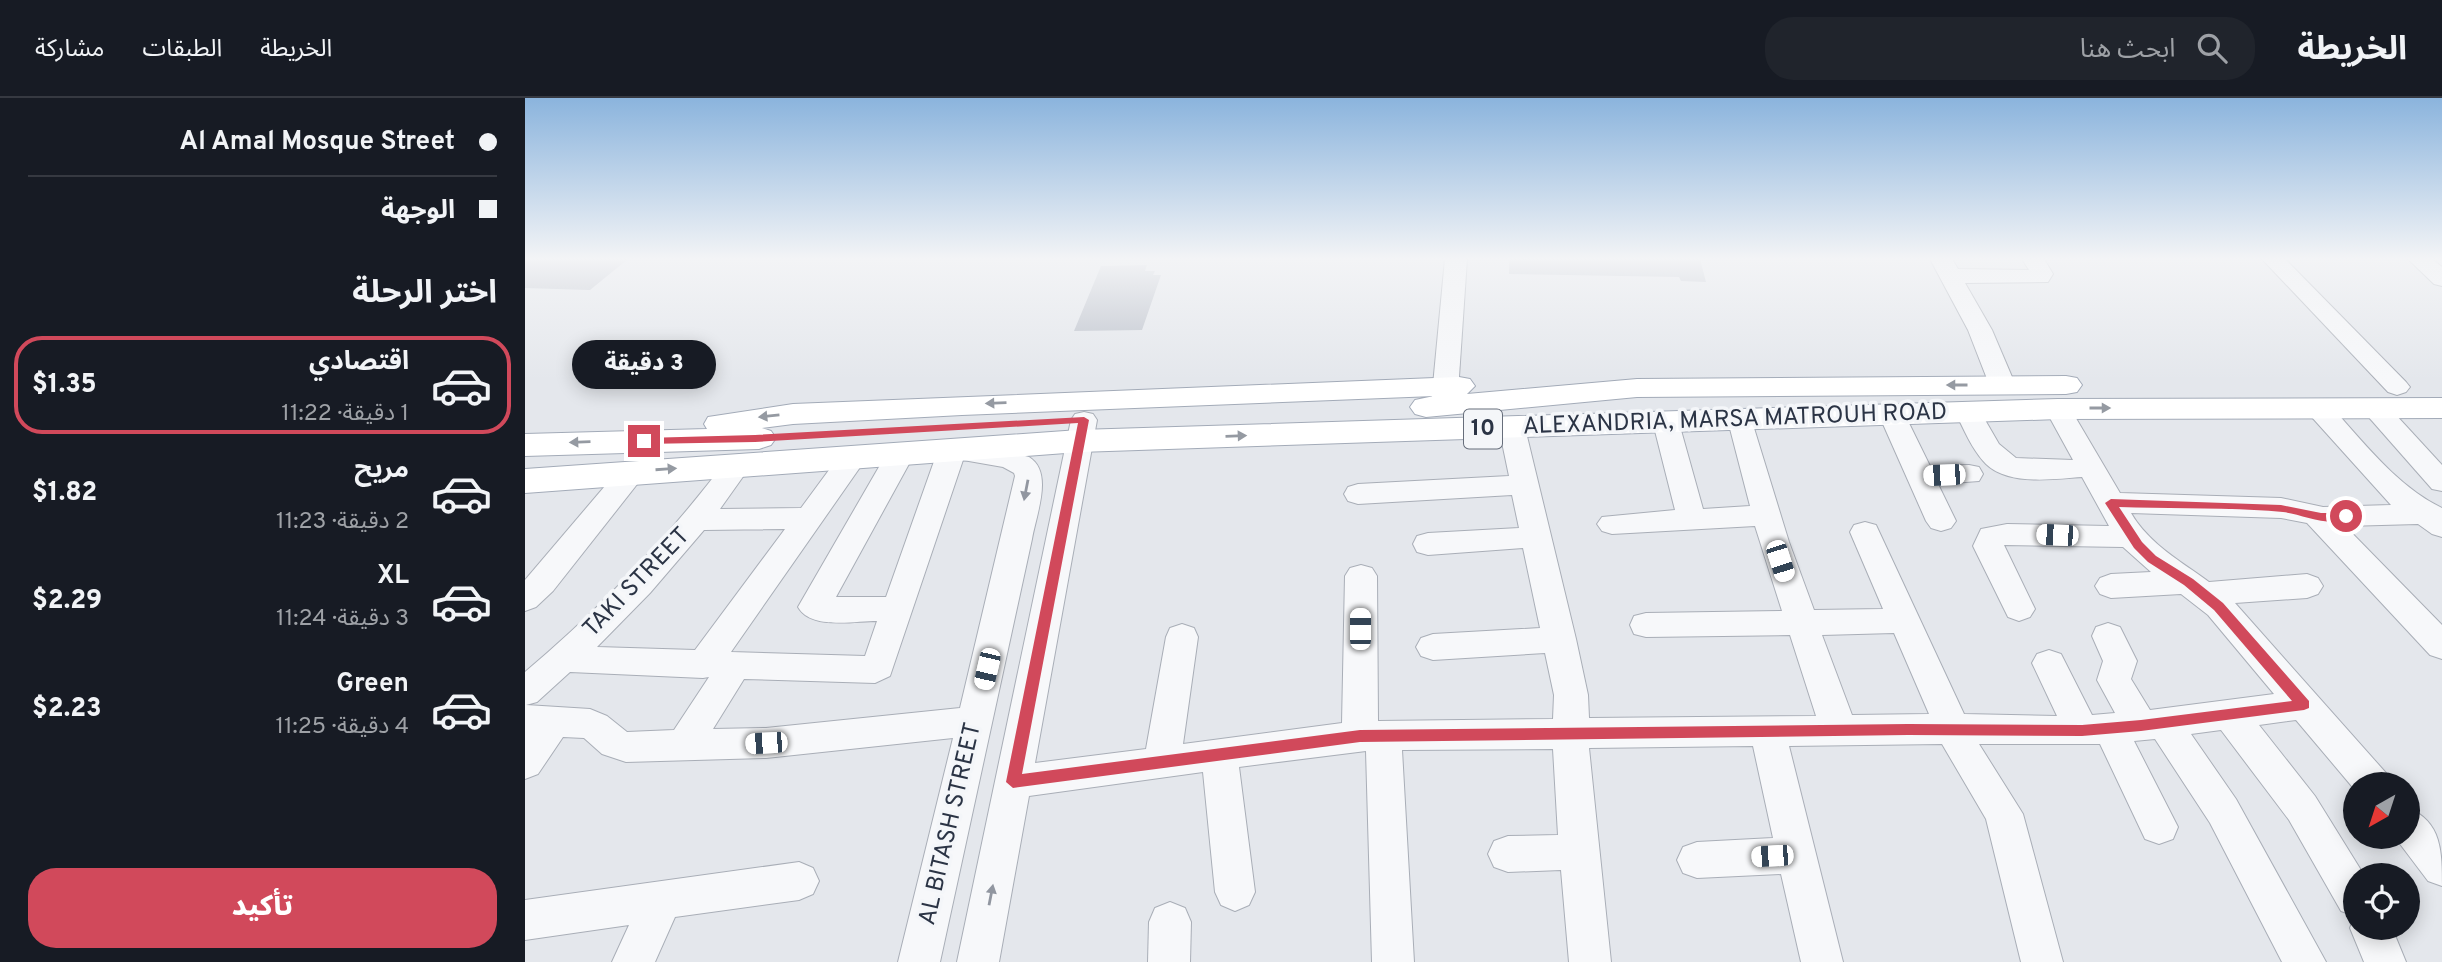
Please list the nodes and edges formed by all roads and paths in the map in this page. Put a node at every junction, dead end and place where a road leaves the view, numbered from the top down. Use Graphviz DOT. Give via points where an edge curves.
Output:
graph roads {
  1 [pos="1452,299"];
  2 [pos="1963,299"];
  3 [pos="2306,299"];
  4 [pos="2003,384"];
  5 [pos="1738,386"];
  6 [pos="2442,387"];
  7 [pos="1637,388"];
  8 [pos="1444,396"];
  9 [pos="2386,397"];
  10 [pos="2318,408"];
  11 [pos="2442,408"];
  12 [pos="2058,409"];
  13 [pos="1968,412"];
  14 [pos="1892,415"];
  15 [pos="1741,421"];
  16 [pos="1658,424"];
  17 [pos="1512,428"];
  18 [pos="1082,430"];
  19 [pos="667,441"];
  20 [pos="525,445"];
  21 [pos="956,450"];
  22 [pos="901,453"];
  23 [pos="853,457"];
  24 [pos="738,464"];
  25 [pos="2092,468"];
  26 [pos="632,472"];
  27 [pos="1969,474"];
  28 [pos="1920,476"];
  29 [pos="525,481"];
  30 [pos="2442,482"];
  31 [pos="1525,485"];
  32 [pos="1357,494"];
  33 [pos="2111,503"];
  34 [pos="1766,515"];
  35 [pos="2320,517"];
  36 [pos="809,518"];
  37 [pos="2436,518"];
  38 [pos="698,520"];
  39 [pos="1692,520"];
  40 [pos="1941,521"];
  41 [pos="1612,524"];
  42 [pos="1865,532"];
  43 [pos="1061,535"];
  44 [pos="1537,537"];
  45 [pos="2132,537"];
  46 [pos="1017,540"];
  47 [pos="1428,544"];
  48 [pos="1361,576"];
  49 [pos="2111,586"];
  50 [pos="2307,586"];
  51 [pos="2197,588"];
  52 [pos="525,599"];
  53 [pos="898,609"];
  54 [pos="2019,609"];
  55 [pos="1906,621"];
  56 [pos="1801,622"];
  57 [pos="1646,625"];
  58 [pos="2108,636"];
  59 [pos="1182,637"];
  60 [pos="1560,639"];
  61 [pos="2442,646"];
  62 [pos="1433,647"];
  63 [pos="562,659"];
  64 [pos="2049,663"];
  65 [pos="718,666"];
  66 [pos="525,692"];
  67 [pos="2304,705"];
  68 [pos="2229,714"];
  69 [pos="540,720"];
  70 [pos="975,721"];
  71 [pos="2124,727"];
  72 [pos="1954,729"];
  73 [pos="1839,730"];
  74 [pos="1767,731"];
  75 [pos="1570,733"];
  76 [pos="1371,736"];
  77 [pos="683,747"];
  78 [pos="1220,754"];
  79 [pos="1162,761"];
  80 [pos="525,762"];
  81 [pos="2363,772"];
  82 [pos="1013,782"];
  83 [pos="2159,827"];
  84 [pos="2420,840"];
  85 [pos="1579,852"];
  86 [pos="1508,854"];
  87 [pos="1797,855"];
  88 [pos="1697,860"];
  89 [pos="2442,867"];
  90 [pos="2343,877"];
  91 [pos="799,881"];
  92 [pos="1234,892"];
  93 [pos="663,899"];
  94 [pos="525,920"];
  95 [pos="1170,922"];
  96 [pos="2376,940"];
  97 [pos="633,962"];
  98 [pos="919,962"];
  99 [pos="978,962"];
  100 [pos="1169,962"];
  101 [pos="1393,962"];
  102 [pos="1590,962"];
  103 [pos="1822,962"];
  104 [pos="2042,962"];
  105 [pos="2305,962"];
  106 [pos="2385,962"];
  1 -- 8 [label="street"];
  2 -- 4 [label="street"];
  3 -- 9 [label="street"];
  4 -- 5 [label="main road, ALEXANDRIA, MARSA MATROUH ROAD / 10, one-way"];
  4 -- 9 [label="main road, ALEXANDRIA, MARSA MATROUH ROAD / 10"];
  5 -- 7 [label="main road, ALEXANDRIA, MARSA MATROUH ROAD / 10"];
  5 -- 15 [label="main road" via="1735,402"];
  6 -- 9 [label="main road, ALEXANDRIA, MARSA MATROUH ROAD / 10"];
  7 -- 8 [label="main road, ALEXANDRIA, MARSA MATROUH ROAD / 10"];
  7 -- 16 [label="main road" via="1648,393 1658,409"];
  8 -- 18 [label="main road, ALEXANDRIA, MARSA MATROUH ROAD / 10"];
  8 -- 19 [label="main road, one-way" via="793,414 731,422"];
  9 -- 10 [label="main road, ALEXANDRIA, MARSA MATROUH ROAD / 10"];
  9 -- 11 [label="main road, ALEXANDRIA, MARSA MATROUH ROAD / 10"];
  9 -- 30 [label="street"];
  12 -- 10 [label="main road, ALEXANDRIA, MARSA MATROUH ROAD / 10, one-way"];
  10 -- 37 [label="street" via="2391,488"];
  12 -- 13 [label="main road, ALEXANDRIA, MARSA MATROUH ROAD / 10"];
  12 -- 25 [label="street"];
  13 -- 14 [label="main road, ALEXANDRIA, MARSA MATROUH ROAD / 10"];
  13 -- 25 [label="street" via="1994,457 2004,464"];
  14 -- 15 [label="main road, ALEXANDRIA, MARSA MATROUH ROAD / 10"];
  14 -- 28 [label="street"];
  15 -- 16 [label="main road, ALEXANDRIA, MARSA MATROUH ROAD / 10"];
  15 -- 34 [label="street"];
  16 -- 17 [label="main road, ALEXANDRIA, MARSA MATROUH ROAD / 10"];
  16 -- 39 [label="street"];
  18 -- 17 [label="main road, ALEXANDRIA, MARSA MATROUH ROAD / 10, one-way"];
  17 -- 31 [label="street"];
  18 -- 19 [label="main road, ALEXANDRIA, MARSA MATROUH ROAD / 10"];
  18 -- 21 [label="main road, ALEXANDRIA, MARSA MATROUH ROAD / 10"];
  18 -- 43 [label="street, AL BITASH STREET"];
  19 -- 20 [label="main road, ALEXANDRIA, MARSA MATROUH ROAD / 10, one-way"];
  21 -- 22 [label="main road, ALEXANDRIA, MARSA MATROUH ROAD / 10"];
  21 -- 46 [label="street, AL BITASH STREET, one-way" via="1019,462 1027,468"];
  21 -- 53 [label="street"];
  22 -- 23 [label="main road, ALEXANDRIA, MARSA MATROUH ROAD / 10"];
  22 -- 53 [label="street" via="814,607"];
  23 -- 24 [label="main road, ALEXANDRIA, MARSA MATROUH ROAD / 10"];
  23 -- 36 [label="street"];
  26 -- 24 [label="main road, ALEXANDRIA, MARSA MATROUH ROAD / 10, one-way"];
  24 -- 38 [label="street, TAKI STREET"];
  25 -- 33 [label="street"];
  26 -- 29 [label="main road, ALEXANDRIA, MARSA MATROUH ROAD / 10"];
  26 -- 52 [label="street"];
  27 -- 28 [label="street"];
  28 -- 40 [label="street"];
  31 -- 32 [label="street"];
  31 -- 44 [label="street"];
  33 -- 35 [label="street" via="2281,508"];
  33 -- 45 [label="street"];
  34 -- 39 [label="street"];
  34 -- 56 [label="street"];
  35 -- 37 [label="street"];
  35 -- 61 [label="street"];
  36 -- 38 [label="street"];
  36 -- 65 [label="street"];
  38 -- 63 [label="street, TAKI STREET"];
  39 -- 41 [label="street"];
  42 -- 55 [label="street"];
  43 -- 46 [label="street"];
  43 -- 82 [label="street, AL BITASH STREET"];
  44 -- 47 [label="street"];
  44 -- 60 [label="street"];
  45 -- 51 [label="street" via="2152,559"];
  45 -- 54 [label="street" via="1992,536 1988,546"];
  46 -- 70 [label="street, AL BITASH STREET"];
  48 -- 76 [label="street"];
  49 -- 51 [label="street"];
  50 -- 51 [label="street"];
  51 -- 67 [label="street"];
  53 -- 65 [label="street" via="873,671"];
  55 -- 56 [label="street"];
  55 -- 72 [label="street"];
  56 -- 57 [label="street"];
  56 -- 73 [label="street"];
  58 -- 71 [label="street" via="2120,660 2114,680"];
  59 -- 79 [label="street"];
  60 -- 62 [label="street"];
  60 -- 75 [label="street" via="1571,695"];
  63 -- 65 [label="street"];
  63 -- 66 [label="street, TAKI STREET"];
  64 -- 71 [label="street"];
  65 -- 77 [label="street"];
  67 -- 68 [label="street"];
  67 -- 81 [label="street"];
  68 -- 71 [label="street"];
  68 -- 90 [label="street" via="2302,807"];
  69 -- 77 [label="street" via="590,724 612,743 626,747"];
  69 -- 80 [label="street"];
  70 -- 77 [label="street"];
  70 -- 98 [label="street, AL BITASH STREET"];
  71 -- 72 [label="street"];
  71 -- 83 [label="street"];
  71 -- 105 [label="street" via="2223,811"];
  72 -- 73 [label="street"];
  72 -- 104 [label="street" via="1969,764 2004,814"];
  73 -- 74 [label="street"];
  74 -- 75 [label="street"];
  74 -- 87 [label="street"];
  75 -- 76 [label="street"];
  75 -- 85 [label="street"];
  76 -- 78 [label="street"];
  76 -- 101 [label="street"];
  78 -- 79 [label="street"];
  78 -- 92 [label="street"];
  79 -- 82 [label="street"];
  99 -- 82 [label="street, AL BITASH STREET, one-way"];
  84 -- 89 [label="street"];
  85 -- 86 [label="street"];
  85 -- 102 [label="street"];
  87 -- 88 [label="street"];
  87 -- 103 [label="street"];
  91 -- 93 [label="street"];
  93 -- 94 [label="street"];
  93 -- 97 [label="street"];
  95 -- 100 [label="street"];
  96 -- 106 [label="street"];
}
